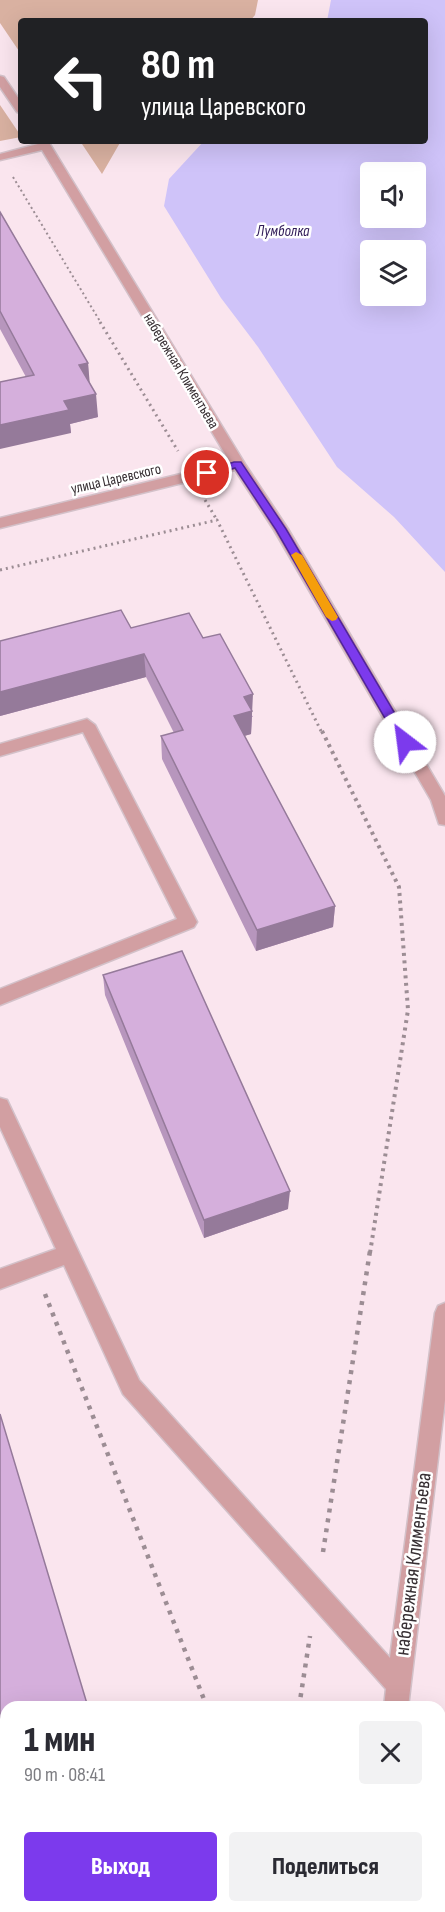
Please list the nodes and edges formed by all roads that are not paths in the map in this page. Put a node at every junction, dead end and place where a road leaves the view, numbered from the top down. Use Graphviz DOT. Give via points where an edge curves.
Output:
graph roads {
  1 [pos="0,79"];
  2 [pos="18,106"];
  3 [pos="41,144"];
  4 [pos="45,144"];
  5 [pos="0,157"];
  6 [pos="238,464"];
  7 [pos="0,523"];
  8 [pos="0,750"];
  9 [pos="445,819"];
  10 [pos="0,997"];
  11 [pos="0,1106"];
  12 [pos="69,1254"];
  13 [pos="0,1279"];
  14 [pos="445,1314"];
  15 [pos="398,1683"];
  16 [pos="396,1701"];
  1 -- 2 [label="street"];
  3 -- 5 [label="street"];
  4 -- 6 [label="street, набережная Климентьева"];
  6 -- 7 [label="street, улица Царевского"];
  6 -- 9 [label="street, набережная Климентьева" via="281,529 439,800"];
  8 -- 10 [label="street" via="87,725 188,922"];
  11 -- 12 [label="street"];
  12 -- 13 [label="street"];
  12 -- 15 [label="street" via="131,1387"];
  14 -- 15 [label="street, набережная Климентьева"];
  15 -- 16 [label="street, набережная Климентьева"];
}
